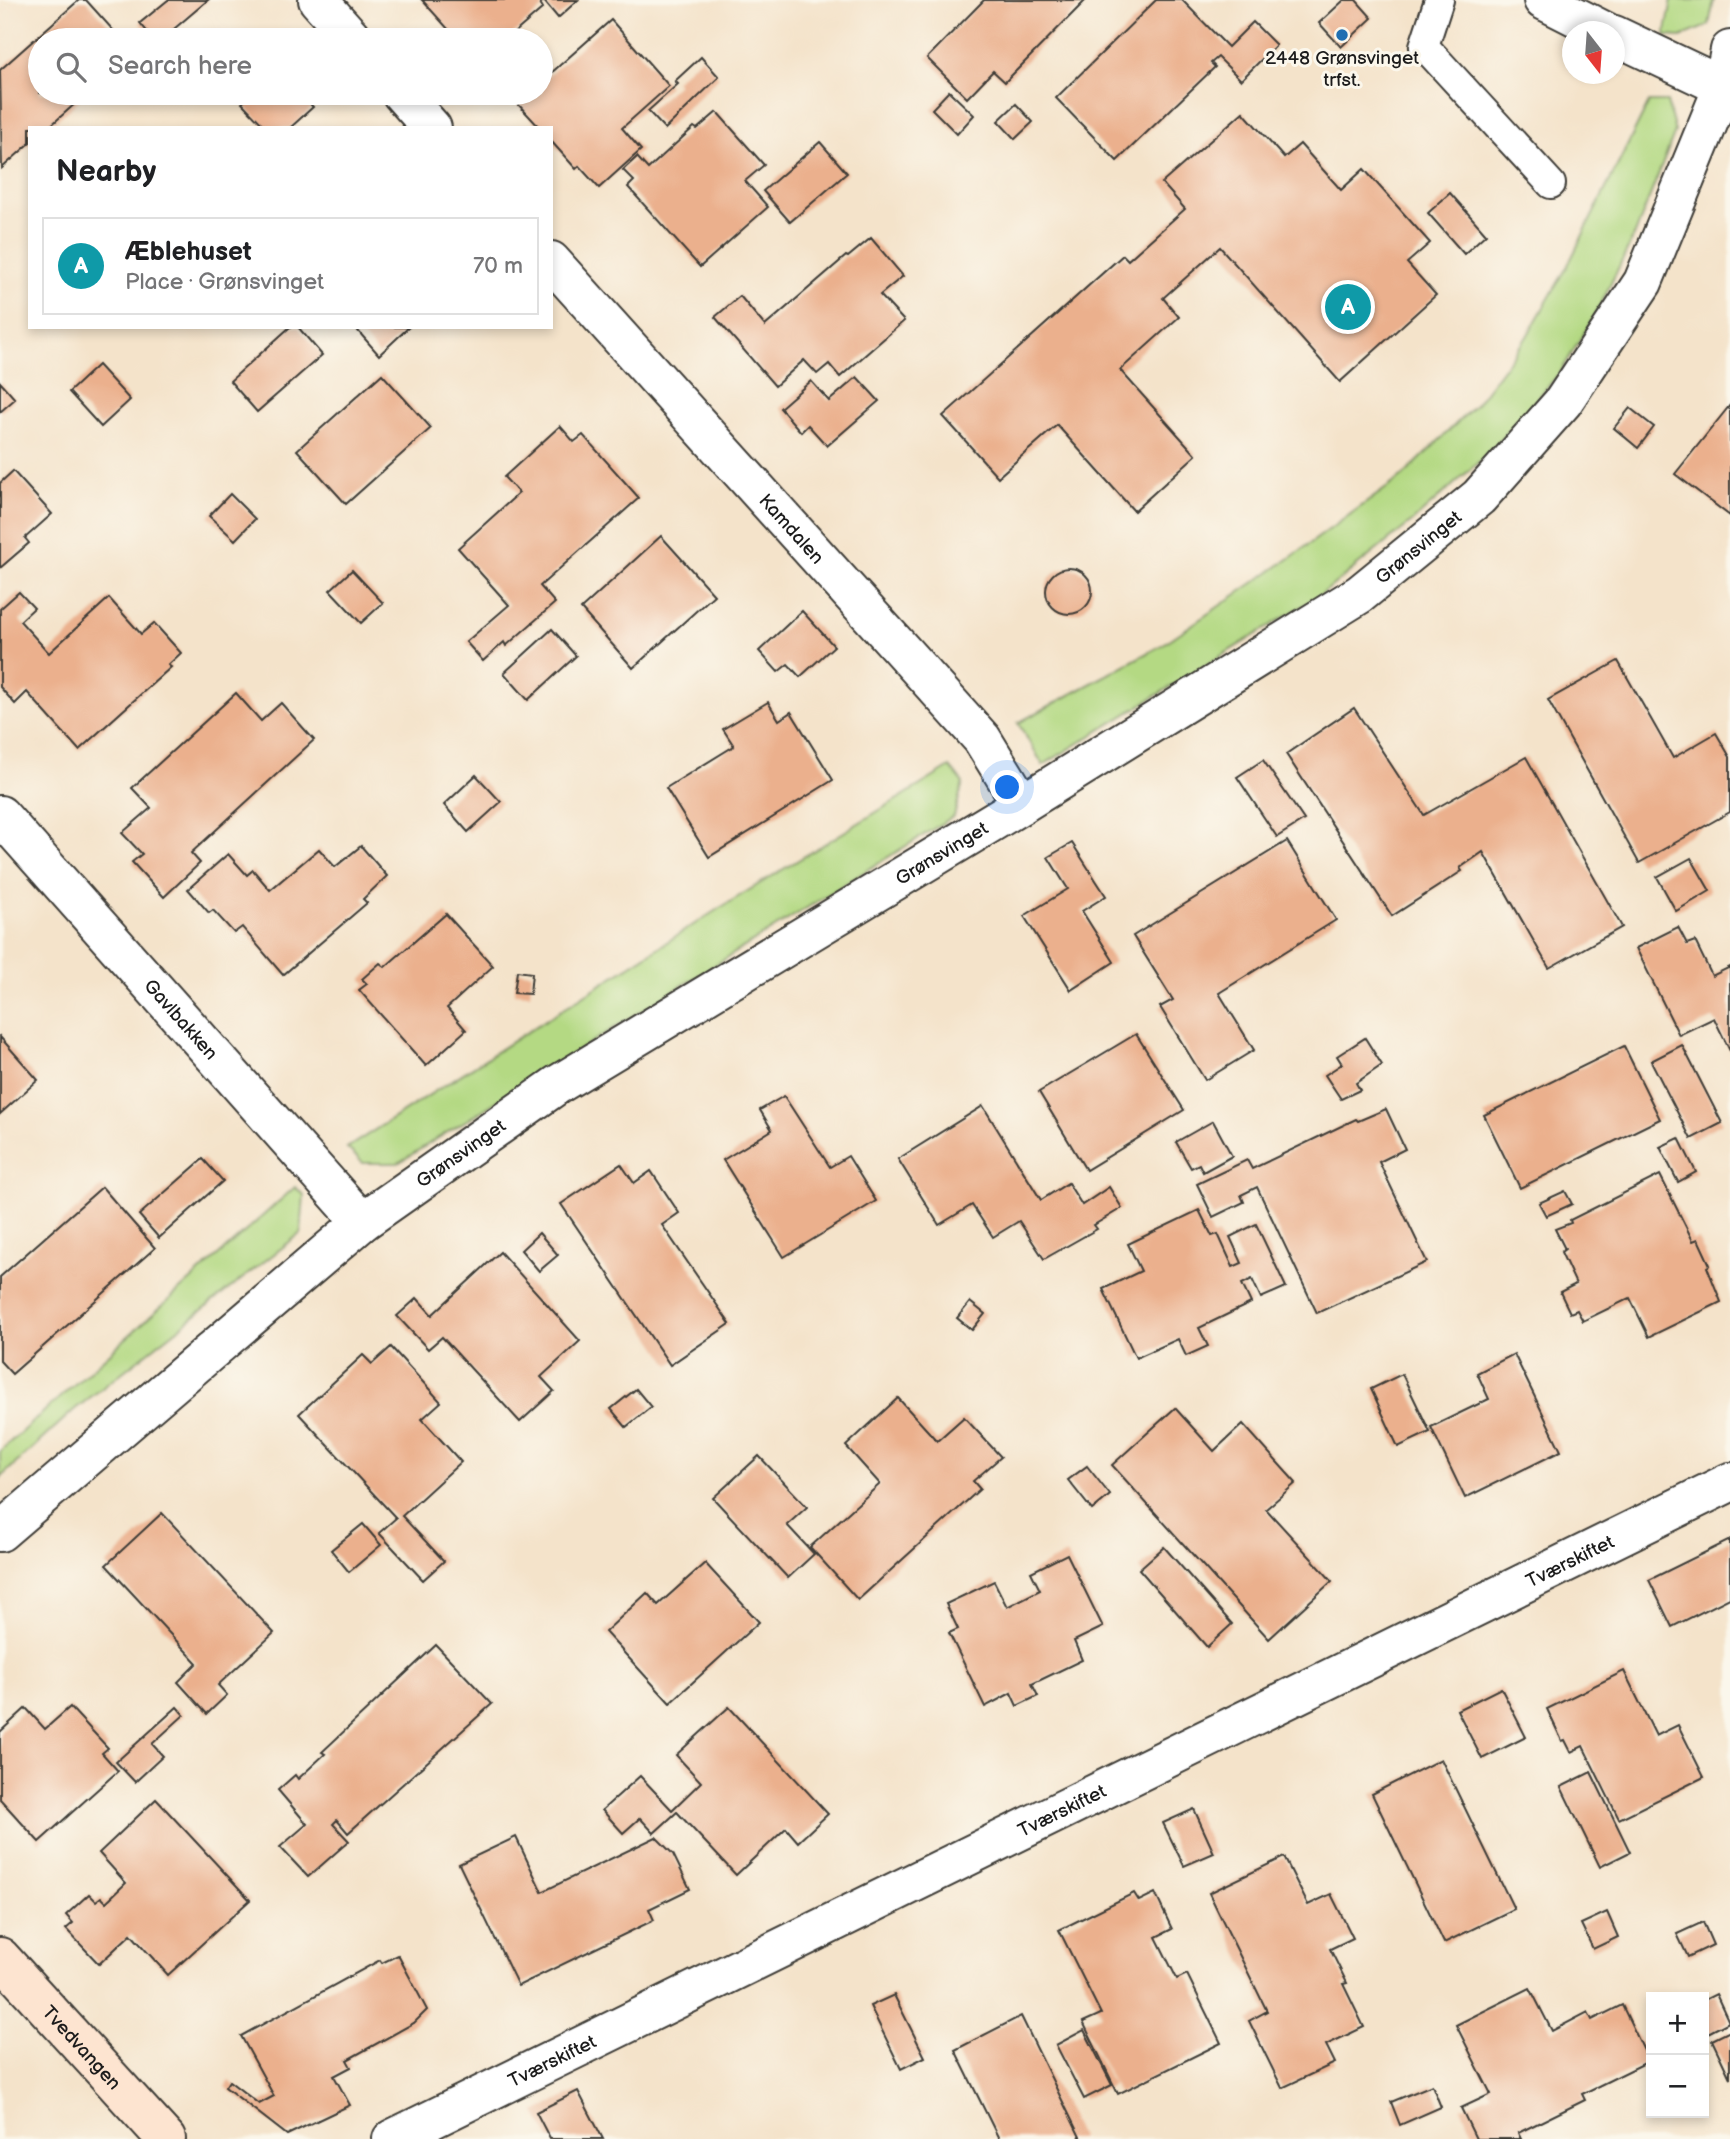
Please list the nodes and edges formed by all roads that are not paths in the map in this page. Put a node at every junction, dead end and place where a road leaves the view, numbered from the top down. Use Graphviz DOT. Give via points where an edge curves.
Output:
graph roads {
  1 [pos="318,0"];
  2 [pos="1439,0"];
  3 [pos="1543,0"];
  4 [pos="1584,21"];
  5 [pos="343,28"];
  6 [pos="1625,40"];
  7 [pos="1730,50"];
  8 [pos="1726,89"];
  9 [pos="412,105"];
  10 [pos="430,126"];
  11 [pos="1551,184"];
  12 [pos="553,263"];
  13 [pos="1022,804"];
  14 [pos="0,815"];
  15 [pos="362,1222"];
  16 [pos="1730,1482"];
  17 [pos="0,1532"];
  18 [pos="0,1957"];
  19 [pos="166,2139"];
  20 [pos="392,2139"];
  1 -- 5 [label="street"];
  2 -- 11 [label="lane" via="1424,46"];
  3 -- 4 [label="street"];
  6 -- 8 [label="street"];
  7 -- 8 [label="street, Grønsvinget"];
  8 -- 13 [label="street, Grønsvinget" via="1643,282 1563,402 1479,498 1360,594"];
  9 -- 10 [label="street"];
  12 -- 13 [label="street, Kamdalen" via="982,739"];
  13 -- 15 [label="street, Grønsvinget" via="557,1085"];
  14 -- 15 [label="street, Gavlbakken"];
  15 -- 17 [label="street, Grønsvinget"];
  16 -- 20 [label="street, Tværskiftet"];
  18 -- 19 [label="street, Tvedvangen"];
}
